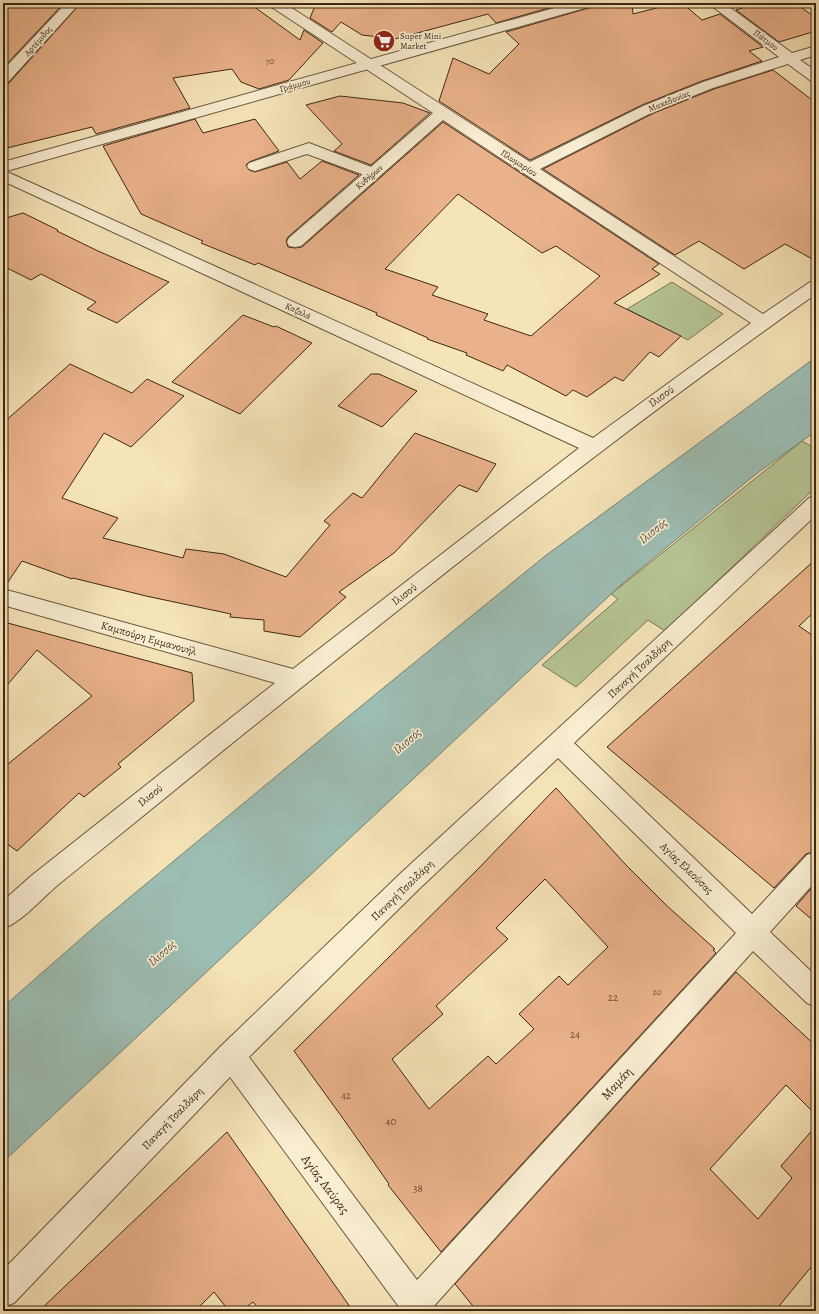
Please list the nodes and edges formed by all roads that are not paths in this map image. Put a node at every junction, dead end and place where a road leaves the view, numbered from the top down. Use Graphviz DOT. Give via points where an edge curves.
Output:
graph roads {
  1 [pos="73,3"];
  2 [pos="275,3"];
  3 [pos="587,3"];
  4 [pos="715,3"];
  5 [pos="816,50"];
  6 [pos="790,59"];
  7 [pos="368,65"];
  8 [pos="816,78"];
  9 [pos="3,79"];
  10 [pos="442,113"];
  11 [pos="255,166"];
  12 [pos="3,167"];
  13 [pos="529,169"];
  14 [pos="373,173"];
  15 [pos="3,175"];
  16 [pos="295,242"];
  17 [pos="816,286"];
  18 [pos="763,322"];
  19 [pos="593,446"];
  20 [pos="816,502"];
  21 [pos="3,597"];
  22 [pos="295,679"];
  23 [pos="559,743"];
  24 [pos="816,862"];
  25 [pos="3,916"];
  26 [pos="752,932"];
  27 [pos="816,994"];
  28 [pos="231,1056"];
  29 [pos="3,1292"];
  30 [pos="419,1307"];
  1 -- 9 [label="street, Αρτέμιδος"];
  2 -- 7 [label="street, Πλωμαρίου"];
  3 -- 7 [label="street, Γράμμου"];
  4 -- 6 [label="street, Πάτμου"];
  5 -- 6 [label="street, Μακεδονίας"];
  6 -- 8 [label="street, Πάτμου"];
  6 -- 13 [label="street, Μακεδονίας" via="708,85 648,109"];
  7 -- 10 [label="street, Πλωμαρίου"];
  7 -- 12 [label="street, Γράμμου"];
  10 -- 13 [label="street, Πλωμαρίου"];
  10 -- 14 [label="street, Κυθήρων"];
  11 -- 14 [label="street" via="309,148"];
  13 -- 18 [label="street, Πλωμαρίου"];
  14 -- 16 [label="street, Κυθήρων"];
  15 -- 19 [label="street, Καζαλά"];
  17 -- 18 [label="street, Ιλισού"];
  18 -- 19 [label="street, Ιλισού"];
  19 -- 22 [label="street, Ιλισού"];
  20 -- 23 [label="street, Παναγή Τσαλδάρη"];
  21 -- 22 [label="street, Καμπούρη Εμμανουήλ"];
  22 -- 25 [label="street, Ιλισού"];
  23 -- 26 [label="street, Αγίας Ελεούσας"];
  23 -- 28 [label="street, Παναγή Τσαλδάρη" via="410,881"];
  24 -- 26 [label="street, Μαμάη"];
  26 -- 27 [label="street, Αγίας Ελεούσας"];
  26 -- 30 [label="street, Μαμάη"];
  28 -- 29 [label="street, Παναγή Τσαλδάρη"];
  28 -- 30 [label="street, Αγίας Λαύρας"];
}
